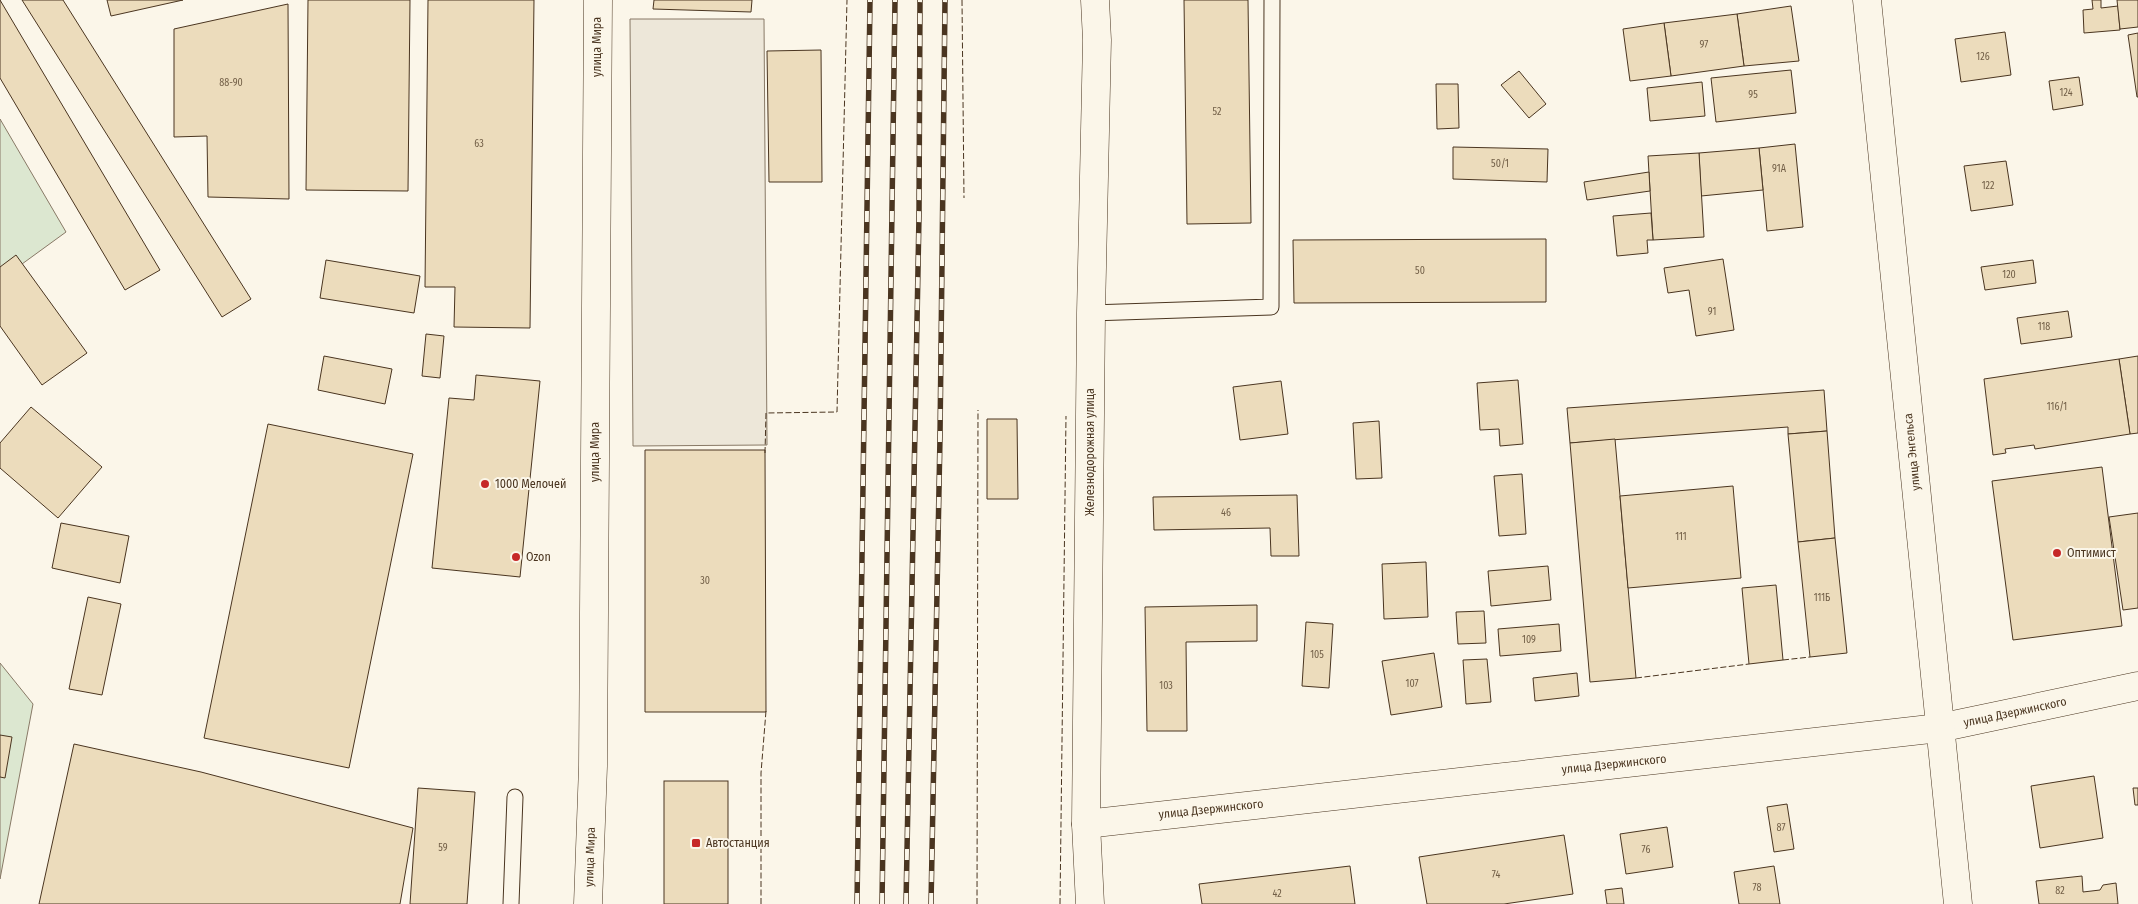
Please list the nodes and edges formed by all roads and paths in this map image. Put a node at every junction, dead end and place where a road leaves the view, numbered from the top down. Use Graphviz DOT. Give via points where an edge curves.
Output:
graph roads {
  1 [pos="598,0"];
  2 [pos="1095,0"];
  3 [pos="1272,0"];
  4 [pos="1867,0"];
  5 [pos="1091,313"];
  6 [pos="2138,686"];
  7 [pos="1939,728"];
  8 [pos="515,797"];
  9 [pos="1086,824"];
  10 [pos="511,904"];
  11 [pos="588,904"];
  12 [pos="1090,904"];
  13 [pos="1958,904"];
  1 -- 11 [label="street, улица Мира" via="593,756"];
  2 -- 5 [label="street, Железнодорожная улица" via="1097,40"];
  3 -- 5 [label="lane" via="1271,307"];
  4 -- 7 [label="street, улица Энгельса"];
  5 -- 9 [label="street, Железнодорожная улица"];
  6 -- 7 [label="street, улица Дзержинского"];
  7 -- 9 [label="street, улица Дзержинского"];
  7 -- 13 [label="street, улица Энгельса"];
  8 -- 10 [label="lane"];
  9 -- 12 [label="street, Железнодорожная улица"];
}
